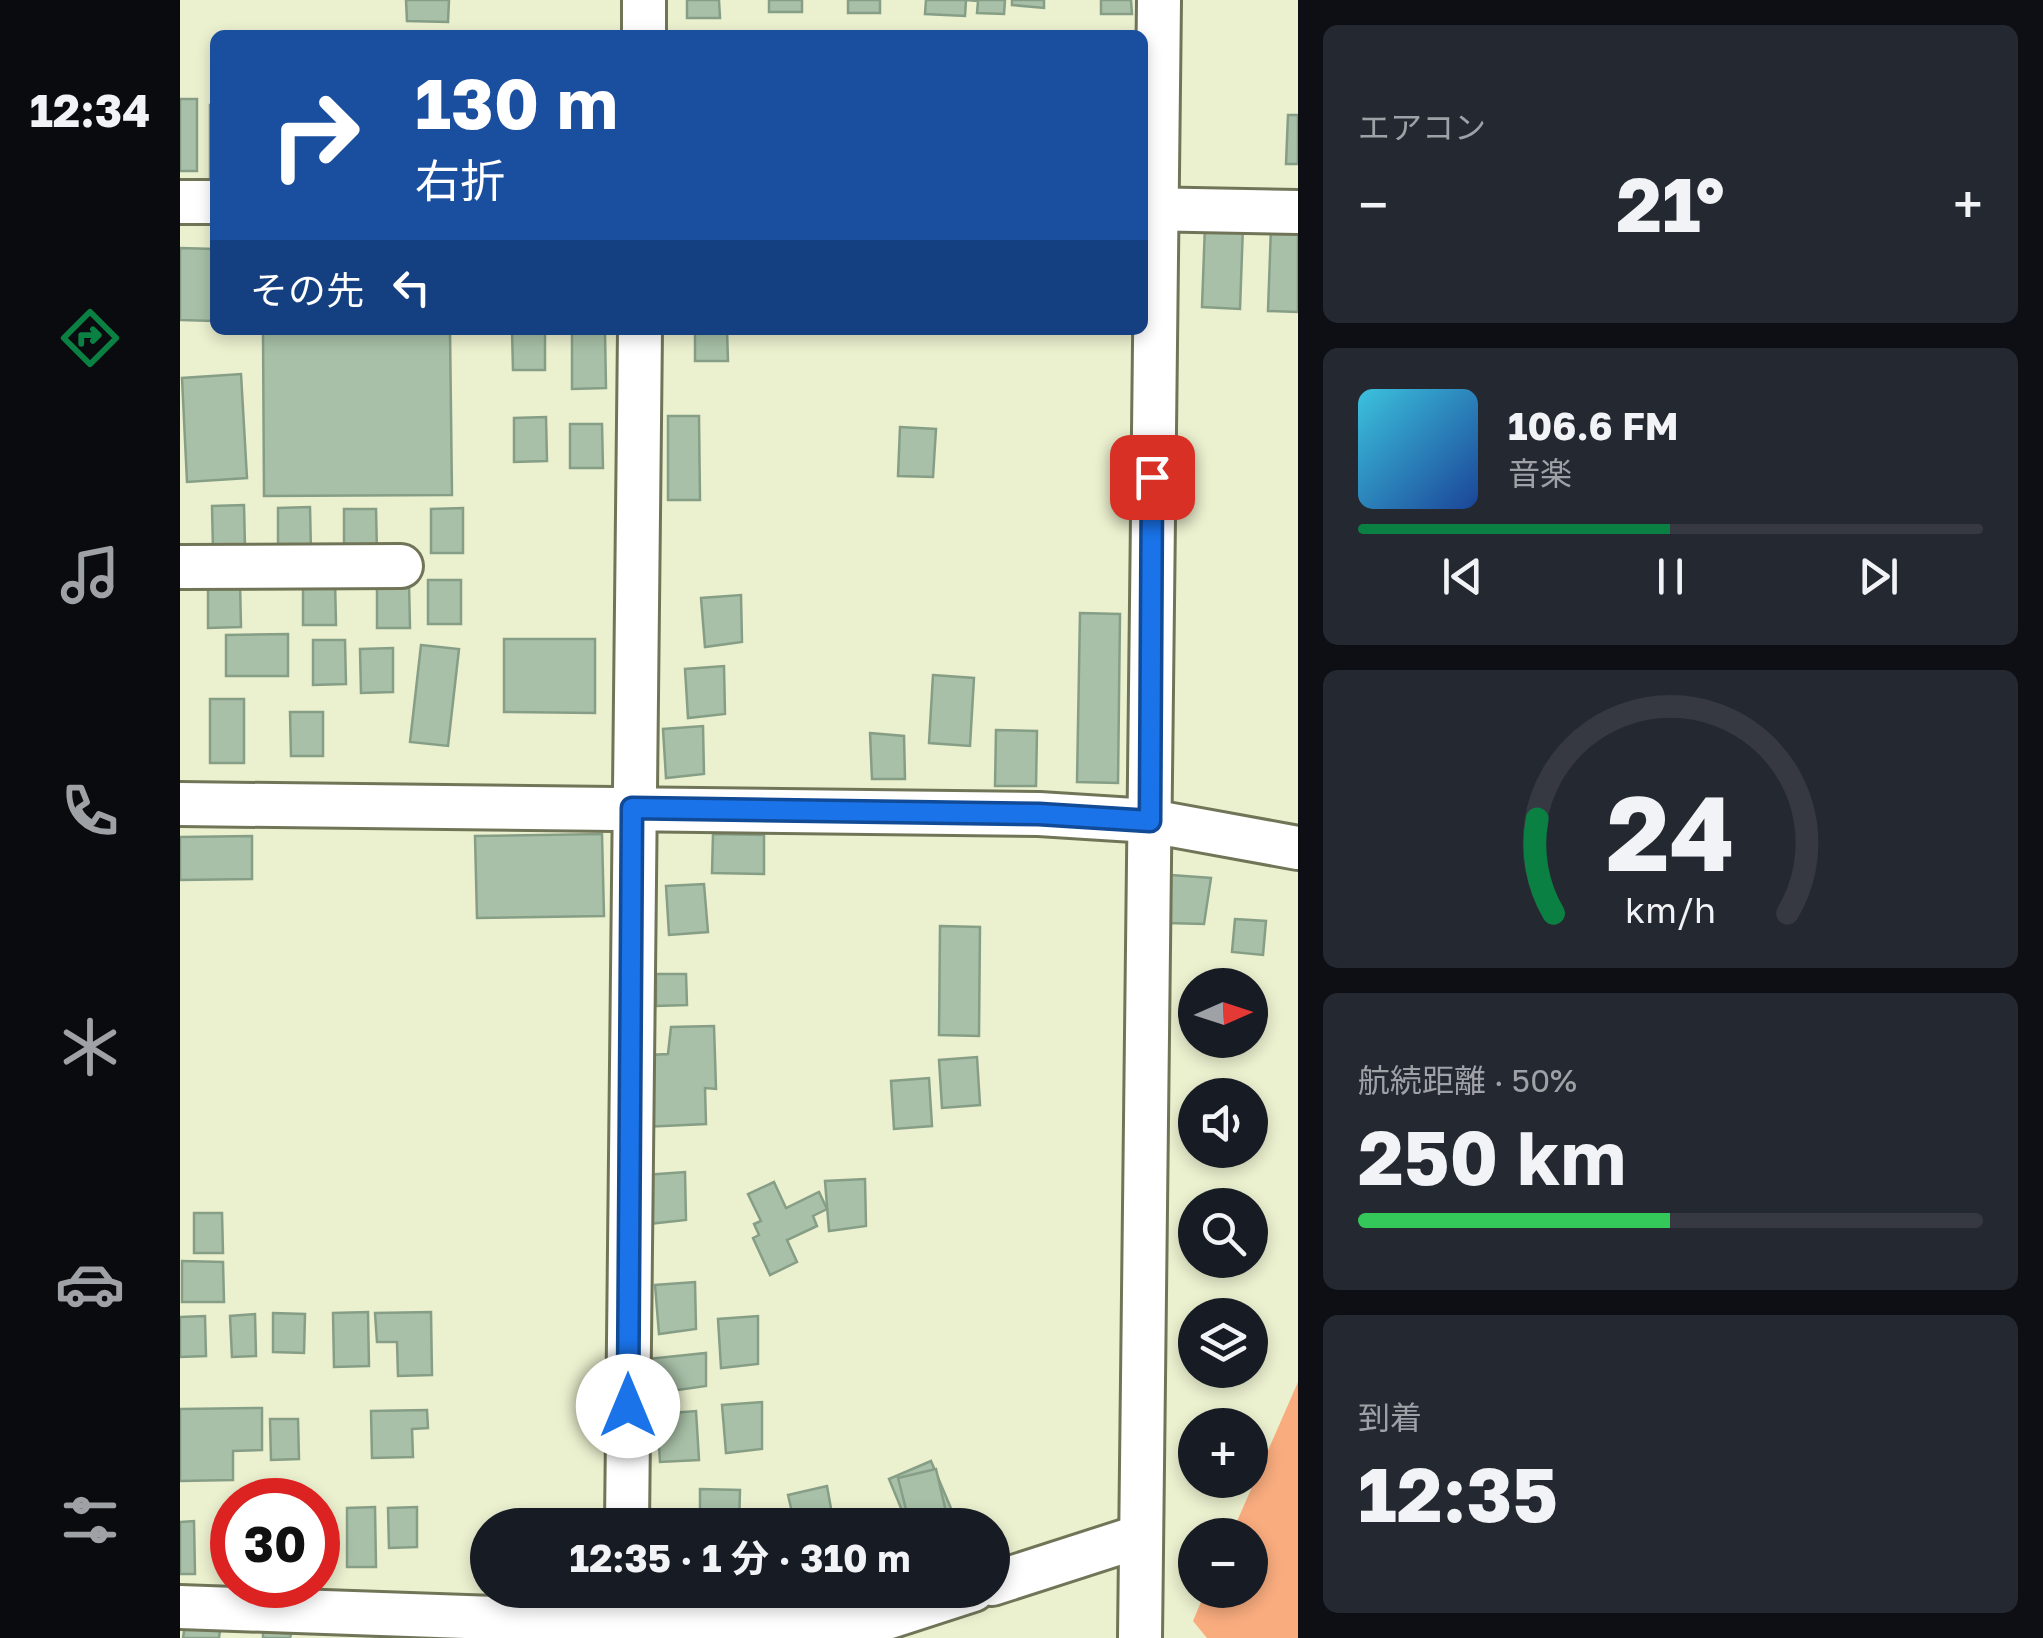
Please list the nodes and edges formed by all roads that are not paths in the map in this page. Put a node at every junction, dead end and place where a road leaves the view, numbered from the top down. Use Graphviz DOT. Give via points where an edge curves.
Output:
graph roads {
  1 [pos="644,0"];
  2 [pos="1159,0"];
  3 [pos="644,30"];
  4 [pos="180,202"];
  5 [pos="210,202"];
  6 [pos="1148,209"];
  7 [pos="1298,212"];
  8 [pos="640,335"];
  9 [pos="401,566"];
  10 [pos="180,567"];
  11 [pos="180,804"];
  12 [pos="632,808"];
  13 [pos="1150,821"];
  14 [pos="1298,848"];
  15 [pos="627,1508"];
  16 [pos="1141,1536"];
  17 [pos="1010,1578"];
  18 [pos="180,1607"];
  19 [pos="917,1608"];
  20 [pos="626,1616"];
  21 [pos="528,1628"];
  22 [pos="810,1633"];
  23 [pos="1140,1638"];
  1 -- 3 [label="street"];
  2 -- 6 [label="street"];
  4 -- 5 [label="street"];
  6 -- 7 [label="street"];
  6 -- 13 [label="street"];
  8 -- 12 [label="street"];
  9 -- 10 [label="street"];
  11 -- 12 [label="street"];
  12 -- 13 [label="street"];
  12 -- 15 [label="street"];
  13 -- 14 [label="street"];
  13 -- 16 [label="street"];
  16 -- 17 [label="street"];
  16 -- 23 [label="street"];
  18 -- 21 [label="street"];
  19 -- 22 [label="street"];
  20 -- 21 [label="street"];
  20 -- 22 [label="street"];
}
